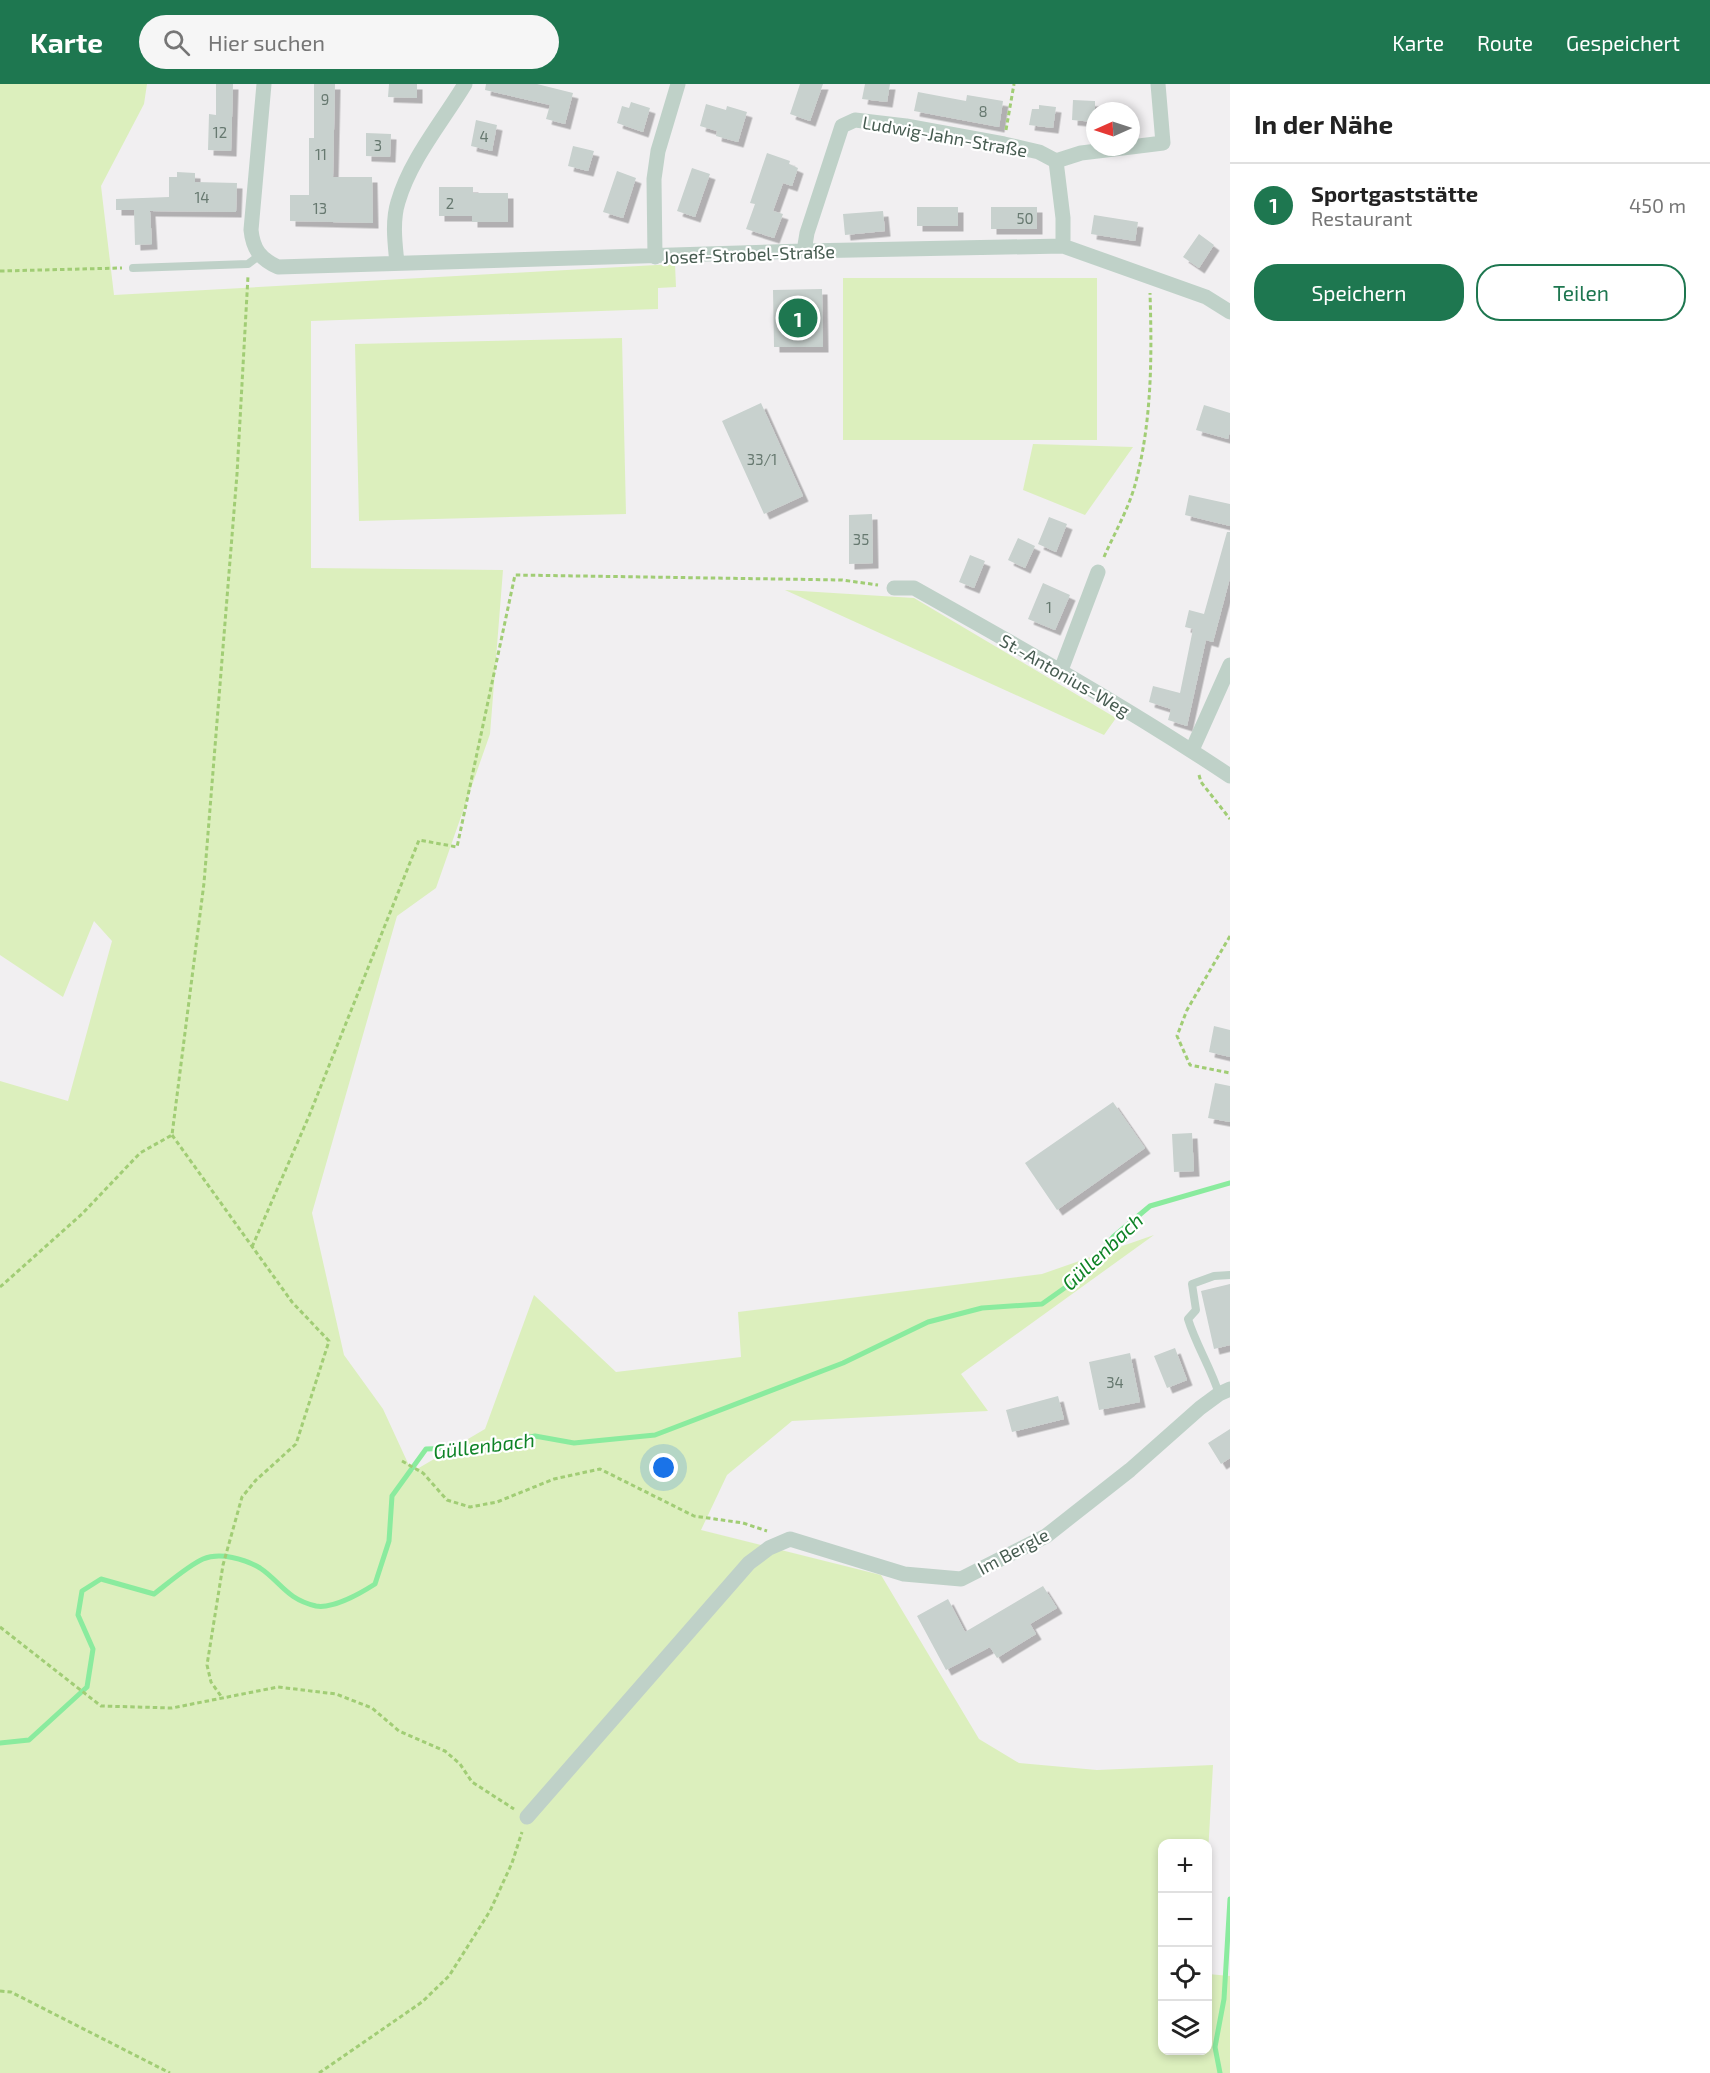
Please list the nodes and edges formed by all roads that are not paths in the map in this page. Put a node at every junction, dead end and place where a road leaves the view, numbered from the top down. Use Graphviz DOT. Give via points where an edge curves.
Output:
graph roads {
  1 [pos="264,84"];
  2 [pos="465,84"];
  3 [pos="678,84"];
  4 [pos="1158,84"];
  5 [pos="1140,146"];
  6 [pos="1086,152"];
  7 [pos="1056,161"];
  8 [pos="1063,246"];
  9 [pos="804,251"];
  10 [pos="655,257"];
  11 [pos="254,260"];
  12 [pos="397,263"];
  13 [pos="133,268"];
  14 [pos="1228,306"];
  15 [pos="1098,572"];
  16 [pos="894,588"];
  17 [pos="1230,665"];
  18 [pos="1061,670"];
  19 [pos="1192,750"];
  20 [pos="1230,776"];
  21 [pos="1230,1275"];
  22 [pos="1225,1391"];
  23 [pos="527,1816"];
  1 -- 11 [label="street" via="251,230"];
  2 -- 12 [label="street" via="420,153 397,203"];
  3 -- 10 [label="street" via="657,152"];
  4 -- 5 [label="street" via="1163,143"];
  6 -- 7 [label="street"];
  7 -- 8 [label="street"];
  7 -- 9 [label="street, Ludwig-Jahn-Straße" via="1039,152 1004,144 855,120 842,126"];
  8 -- 9 [label="street, Josef-Strobel-Straße"];
  8 -- 14 [label="street, Josef-Strobel-Straße"];
  9 -- 10 [label="street, Josef-Strobel-Straße"];
  10 -- 12 [label="street, Josef-Strobel-Straße"];
  11 -- 12 [label="street, Josef-Strobel-Straße" via="278,267"];
  11 -- 13 [label="lane"];
  15 -- 18 [label="street"];
  16 -- 18 [label="street, St.-Antonius-Weg" via="914,588"];
  17 -- 19 [label="street"];
  18 -- 19 [label="street, St.-Antonius-Weg"];
  19 -- 20 [label="street, St.-Antonius-Weg"];
  21 -- 22 [label="lane" via="1192,1284 1196,1310 1188,1319 1214,1378"];
  22 -- 23 [label="street, Im Bergle" via="1046,1536 961,1579 904,1574 790,1539 769,1548 749,1563"];
}
